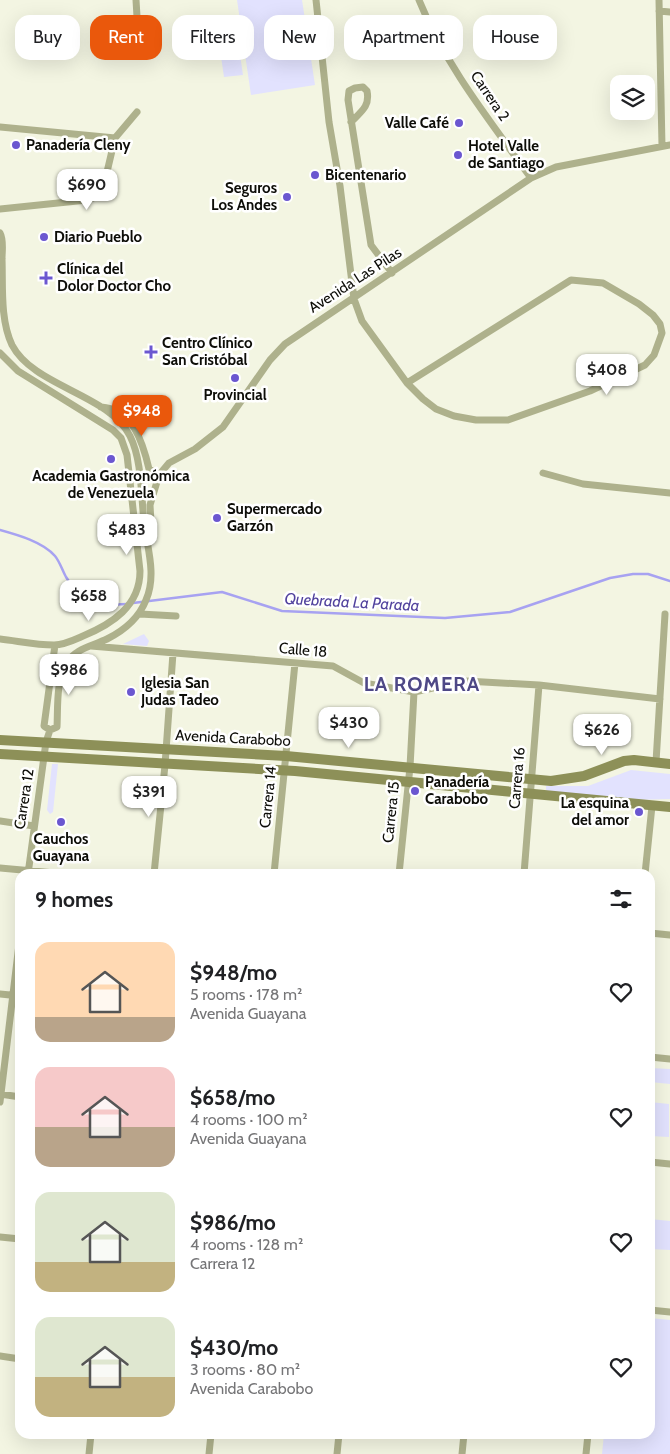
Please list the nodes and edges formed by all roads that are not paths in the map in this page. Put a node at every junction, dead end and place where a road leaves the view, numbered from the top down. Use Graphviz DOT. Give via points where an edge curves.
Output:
graph roads {
  1 [pos="136,0"];
  2 [pos="316,0"];
  3 [pos="419,0"];
  4 [pos="659,0"];
  5 [pos="659,11"];
  6 [pos="670,12"];
  7 [pos="137,15"];
  8 [pos="137,112"];
  9 [pos="351,122"];
  10 [pos="0,128"];
  11 [pos="115,138"];
  12 [pos="670,145"];
  13 [pos="662,146"];
  14 [pos="531,178"];
  15 [pos="0,209"];
  16 [pos="0,233"];
  17 [pos="392,273"];
  18 [pos="354,299"];
  19 [pos="0,353"];
  20 [pos="407,383"];
  21 [pos="98,407"];
  22 [pos="543,473"];
  23 [pos="159,475"];
  24 [pos="670,493"];
  25 [pos="146,530"];
  26 [pos="136,532"];
  27 [pos="142,611"];
  28 [pos="665,614"];
  29 [pos="176,616"];
  30 [pos="0,639"];
  31 [pos="55,645"];
  32 [pos="88,646"];
  33 [pos="173,653"];
  34 [pos="296,663"];
  35 [pos="539,685"];
  36 [pos="414,692"];
  37 [pos="660,699"];
  38 [pos="50,730"];
  39 [pos="0,740"];
  40 [pos="46,742"];
  41 [pos="166,750"];
  42 [pos="0,754"];
  43 [pos="286,756"];
  44 [pos="44,757"];
  45 [pos="656,762"];
  46 [pos="670,764"];
  47 [pos="166,765"];
  48 [pos="410,767"];
  49 [pos="284,771"];
  50 [pos="531,779"];
  51 [pos="408,782"];
  52 [pos="530,794"];
  53 [pos="652,806"];
  54 [pos="670,807"];
  55 [pos="0,821"];
  56 [pos="34,826"];
  57 [pos="0,868"];
  58 [pos="28,869"];
  59 [pos="155,869"];
  60 [pos="274,869"];
  61 [pos="399,869"];
  62 [pos="524,869"];
  63 [pos="646,869"];
  64 [pos="15,870"];
  65 [pos="655,934"];
  66 [pos="670,935"];
  67 [pos="0,994"];
  68 [pos="15,996"];
  69 [pos="15,1002"];
  70 [pos="655,1058"];
  71 [pos="670,1059"];
  72 [pos="15,1096"];
  73 [pos="0,1097"];
  74 [pos="655,1162"];
  75 [pos="670,1164"];
  76 [pos="0,1237"];
  77 [pos="15,1238"];
  78 [pos="655,1310"];
  79 [pos="670,1312"];
  80 [pos="0,1356"];
  81 [pos="15,1358"];
  82 [pos="91,1439"];
  83 [pos="211,1439"];
  84 [pos="338,1439"];
  85 [pos="464,1439"];
  86 [pos="588,1439"];
  87 [pos="89,1454"];
  88 [pos="209,1454"];
  89 [pos="337,1454"];
  90 [pos="462,1454"];
  91 [pos="586,1454"];
  1 -- 7 [label="street"];
  2 -- 18 [label="street"];
  3 -- 14 [label="street, Carrera 2" via="455,69"];
  4 -- 5 [label="street"];
  5 -- 6 [label="street"];
  5 -- 13 [label="street"];
  8 -- 11 [label="street"];
  9 -- 9 [label="street" via="349,91 363,87 369,100"];
  9 -- 17 [label="street" via="371,246"];
  10 -- 11 [label="street"];
  11 -- 15 [label="street" via="107,172 96,197"];
  12 -- 13 [label="street, Avenida Las Pilas"];
  13 -- 14 [label="street, Avenida Las Pilas" via="556,167"];
  14 -- 17 [label="street, Avenida Las Pilas"];
  16 -- 21 [label="street" via="6,329 16,353 24,362"];
  17 -- 18 [label="street, Avenida Las Pilas"];
  18 -- 20 [label="street" via="362,320"];
  18 -- 23 [label="street, Avenida Las Pilas" via="285,344 223,427 195,449 169,463"];
  19 -- 26 [label="street" via="18,370 121,438 127,455"];
  20 -- 20 [label="street" via="422,399 454,416 508,420 590,391 646,365 662,333 660,324 639,304 603,283 571,280"];
  21 -- 23 [label="street" via="110,408 134,426 149,469"];
  21 -- 25 [label="street" via="120,422 130,436"];
  22 -- 24 [label="street" via="583,484"];
  23 -- 25 [label="street" via="150,505 151,522"];
  25 -- 26 [label="street"];
  25 -- 27 [label="street" via="152,580"];
  26 -- 31 [label="street" via="140,579 128,607 109,624"];
  27 -- 29 [label="street"];
  27 -- 32 [label="street" via="114,635"];
  28 -- 37 [label="street"];
  30 -- 31 [label="street"];
  31 -- 38 [label="street, Carrera 12" via="44,726"];
  32 -- 33 [label="street, Calle 18"];
  32 -- 38 [label="street, Carrera 12" via="67,662 59,692 56,727"];
  33 -- 34 [label="street, Calle 18"];
  33 -- 41 [label="street"];
  34 -- 36 [label="street, Calle 18" via="333,666 364,683"];
  34 -- 43 [label="street, Carrera 14"];
  35 -- 36 [label="street, Calle 18" via="466,682"];
  35 -- 37 [label="street, Calle 18"];
  35 -- 50 [label="street, Carrera 16"];
  36 -- 48 [label="street, Carrera 15"];
  37 -- 45 [label="street"];
  38 -- 40 [label="street, Carrera 12"];
  39 -- 40 [label="main road, Avenida Carabobo"];
  40 -- 41 [label="main road, Avenida Carabobo"];
  40 -- 44 [label="street, Carrera 12"];
  41 -- 43 [label="main road, Avenida Carabobo"];
  41 -- 47 [label="street"];
  42 -- 44 [label="main road, Avenida Carabobo"];
  43 -- 48 [label="main road, Avenida Carabobo"];
  43 -- 49 [label="street, Carrera 14"];
  44 -- 47 [label="main road, Avenida Carabobo"];
  44 -- 56 [label="street, Carrera 12"];
  45 -- 46 [label="main road, Avenida Carabobo"];
  45 -- 50 [label="main road, Avenida Carabobo" via="624,761 570,780"];
  47 -- 49 [label="main road, Avenida Carabobo"];
  47 -- 59 [label="street"];
  48 -- 50 [label="main road, Avenida Carabobo"];
  48 -- 51 [label="street, Carrera 15"];
  49 -- 51 [label="main road, Avenida Carabobo"];
  49 -- 60 [label="street, Carrera 14"];
  50 -- 52 [label="street, Carrera 16"];
  51 -- 52 [label="main road, Avenida Carabobo"];
  51 -- 61 [label="street, Carrera 15"];
  52 -- 53 [label="main road, Avenida Carabobo"];
  52 -- 62 [label="street, Carrera 16"];
  53 -- 54 [label="main road, Avenida Carabobo"];
  53 -- 63 [label="street"];
  55 -- 56 [label="street"];
  56 -- 58 [label="street, Carrera 12"];
  57 -- 64 [label="street"];
  65 -- 66 [label="street"];
  67 -- 68 [label="street"];
  69 -- 73 [label="street"];
  70 -- 71 [label="street"];
  72 -- 73 [label="street"];
  74 -- 75 [label="street"];
  76 -- 77 [label="street"];
  78 -- 79 [label="street"];
  80 -- 81 [label="street"];
  82 -- 87 [label="street"];
  83 -- 88 [label="street"];
  84 -- 89 [label="street"];
  85 -- 90 [label="street"];
  86 -- 91 [label="street"];
}
